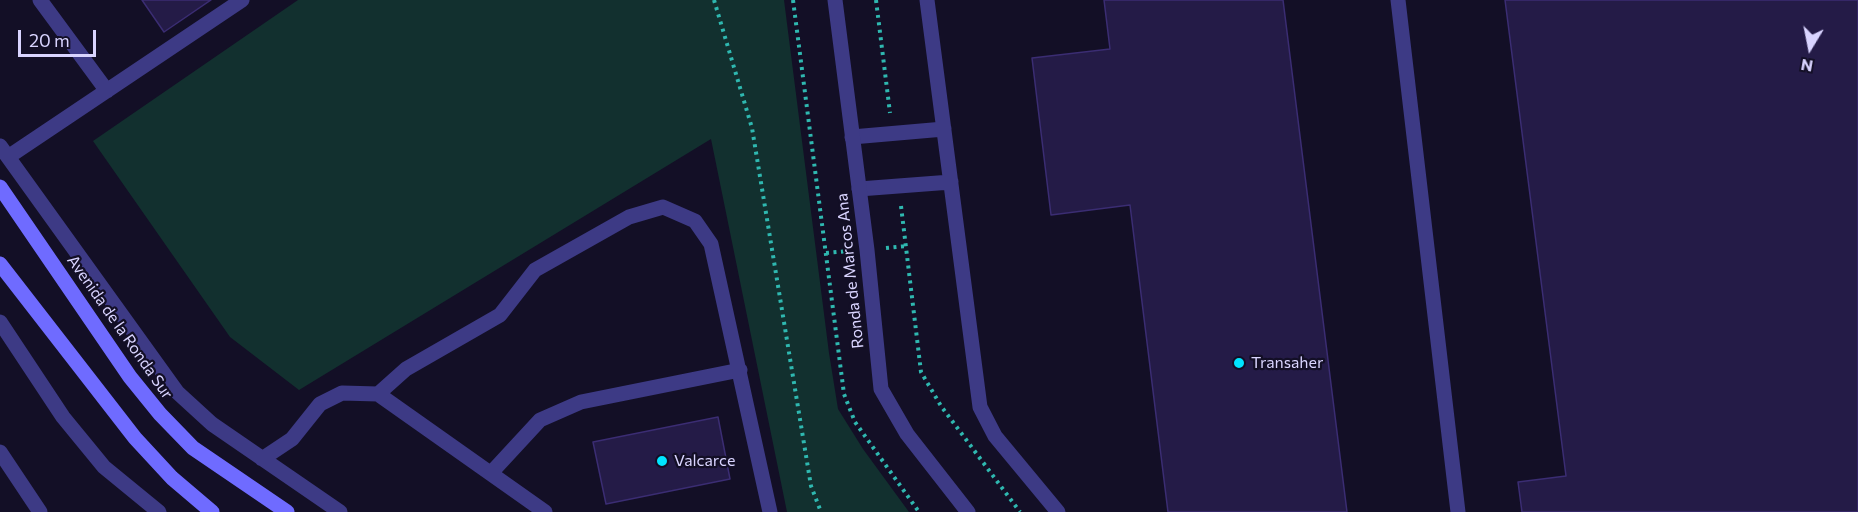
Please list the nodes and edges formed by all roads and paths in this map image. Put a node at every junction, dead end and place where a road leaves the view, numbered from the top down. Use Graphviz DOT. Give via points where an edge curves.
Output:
graph roads {
  1 [pos="40,0"];
  2 [pos="242,0"];
  3 [pos="714,0"];
  4 [pos="793,0"];
  5 [pos="835,0"];
  6 [pos="876,0"];
  7 [pos="927,0"];
  8 [pos="1398,0"];
  9 [pos="107,90"];
  10 [pos="944,129"];
  11 [pos="892,133"];
  12 [pos="852,137"];
  13 [pos="4,152"];
  14 [pos="951,182"];
  15 [pos="899,186"];
  16 [pos="0,187"];
  17 [pos="859,189"];
  18 [pos="0,264"];
  19 [pos="0,322"];
  20 [pos="740,370"];
  21 [pos="378,394"];
  22 [pos="0,452"];
  23 [pos="262,459"];
  24 [pos="490,473"];
  25 [pos="40,512"];
  26 [pos="159,512"];
  27 [pos="212,512"];
  28 [pos="287,512"];
  29 [pos="340,512"];
  30 [pos="544,512"];
  31 [pos="770,512"];
  32 [pos="821,512"];
  33 [pos="919,512"];
  34 [pos="968,512"];
  35 [pos="1020,512"];
  36 [pos="1058,512"];
  37 [pos="1458,512"];
  1 -- 9 [label="street"];
  2 -- 9 [label="street"];
  3 -- 32 [label="path" via="752,128 811,486"];
  4 -- 33 [label="path" via="844,394 855,422"];
  5 -- 12 [label="street, Ronda de Marcos Ana"];
  6 -- 11 [label="path"];
  7 -- 10 [label="street"];
  8 -- 37 [label="street"];
  9 -- 13 [label="street"];
  10 -- 11 [label="street"];
  10 -- 14 [label="street"];
  11 -- 12 [label="street"];
  12 -- 17 [label="street, Ronda de Marcos Ana"];
  13 -- 23 [label="street" via="177,392"];
  14 -- 15 [label="street"];
  14 -- 36 [label="street" via="980,407 995,436"];
  15 -- 17 [label="street"];
  15 -- 35 [label="path" via="921,372 940,406"];
  16 -- 28 [label="main road, Avenida de la Ronda Sur" via="130,377 160,414 194,448"];
  17 -- 34 [label="street, Ronda de Marcos Ana" via="881,389 907,434"];
  18 -- 27 [label="main road" via="135,438 172,478"];
  19 -- 26 [label="street" via="63,417 104,467"];
  20 -- 21 [label="street" via="711,244 695,221 663,207 629,217 535,270 500,315 406,369"];
  20 -- 24 [label="street" via="581,402 540,420"];
  20 -- 31 [label="street"];
  21 -- 23 [label="street" via="342,393 320,404 292,439"];
  21 -- 24 [label="street"];
  22 -- 25 [label="street"];
  23 -- 29 [label="street"];
  24 -- 30 [label="street"];
}
